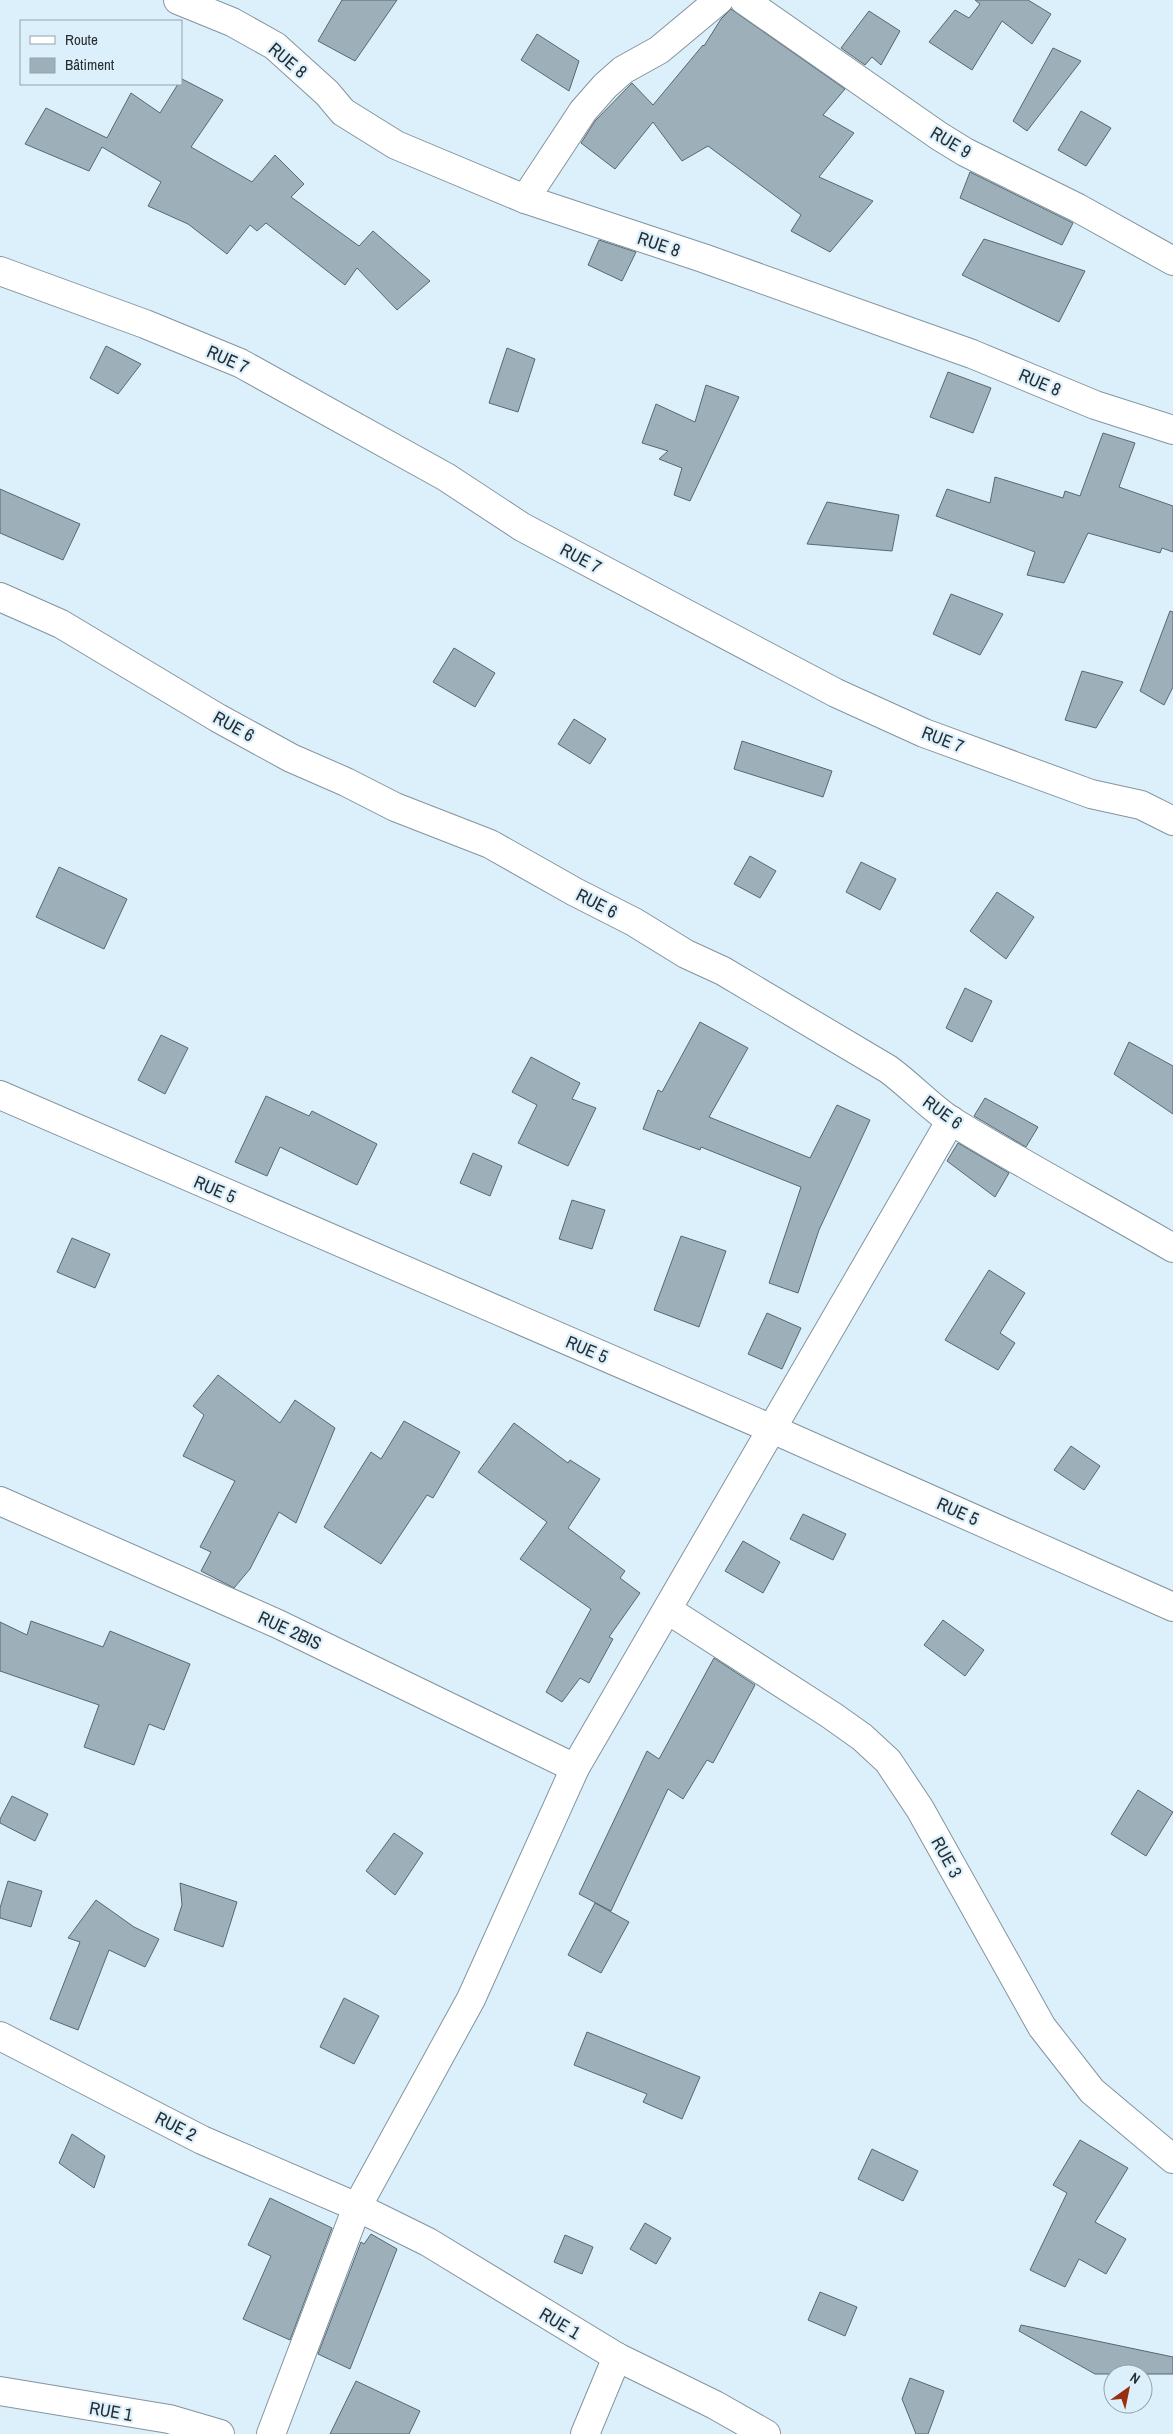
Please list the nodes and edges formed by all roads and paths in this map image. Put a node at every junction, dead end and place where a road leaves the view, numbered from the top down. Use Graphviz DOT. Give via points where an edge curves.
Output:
graph roads {
  1 [pos="178,0"];
  2 [pos="719,0"];
  3 [pos="744,0"];
  4 [pos="525,198"];
  5 [pos="1173,261"];
  6 [pos="0,271"];
  7 [pos="1173,430"];
  8 [pos="0,596"];
  9 [pos="1173,821"];
  10 [pos="0,1095"];
  11 [pos="951,1120"];
  12 [pos="1173,1248"];
  13 [pos="772,1429"];
  14 [pos="0,1500"];
  15 [pos="1173,1606"];
  16 [pos="668,1610"];
  17 [pos="575,1768"];
  18 [pos="0,2036"];
  19 [pos="1173,2158"];
  20 [pos="357,2207"];
  21 [pos="617,2357"];
  22 [pos="0,2392"];
  23 [pos="220,2434"];
  24 [pos="271,2434"];
  25 [pos="585,2434"];
  26 [pos="766,2434"];
  1 -- 4 [label="street, RUE 8" via="232,22 275,46 344,112 396,145"];
  2 -- 4 [label="street" via="660,50 623,70 604,86 583,111"];
  3 -- 5 [label="street, RUE 9" via="965,152 1078,208"];
  4 -- 7 [label="street, RUE 8" via="972,354 1095,405"];
  6 -- 9 [label="street, RUE 7" via="240,363 446,477 522,528 836,693 924,733 1091,794 1141,805"];
  8 -- 11 [label="street, RUE 6" via="61,624 291,758 395,807 490,844 642,926 888,1069"];
  10 -- 13 [label="street, RUE 5"];
  11 -- 12 [label="street, RUE 6"];
  11 -- 13 [label="street"];
  13 -- 15 [label="street, RUE 5"];
  13 -- 16 [label="street"];
  14 -- 17 [label="street, RUE 2BIS" via="278,1624"];
  16 -- 17 [label="street"];
  16 -- 19 [label="street, RUE 3" via="831,1715 888,1761 920,1809 1042,2027 1092,2091"];
  17 -- 20 [label="street" via="471,1999"];
  18 -- 20 [label="street, RUE 2" via="202,2140"];
  20 -- 21 [label="street, RUE 1" via="428,2242"];
  20 -- 24 [label="street"];
  21 -- 25 [label="street"];
  21 -- 26 [label="street, RUE 1" via="716,2405"];
  22 -- 23 [label="street, RUE 1" via="169,2419"];
}
